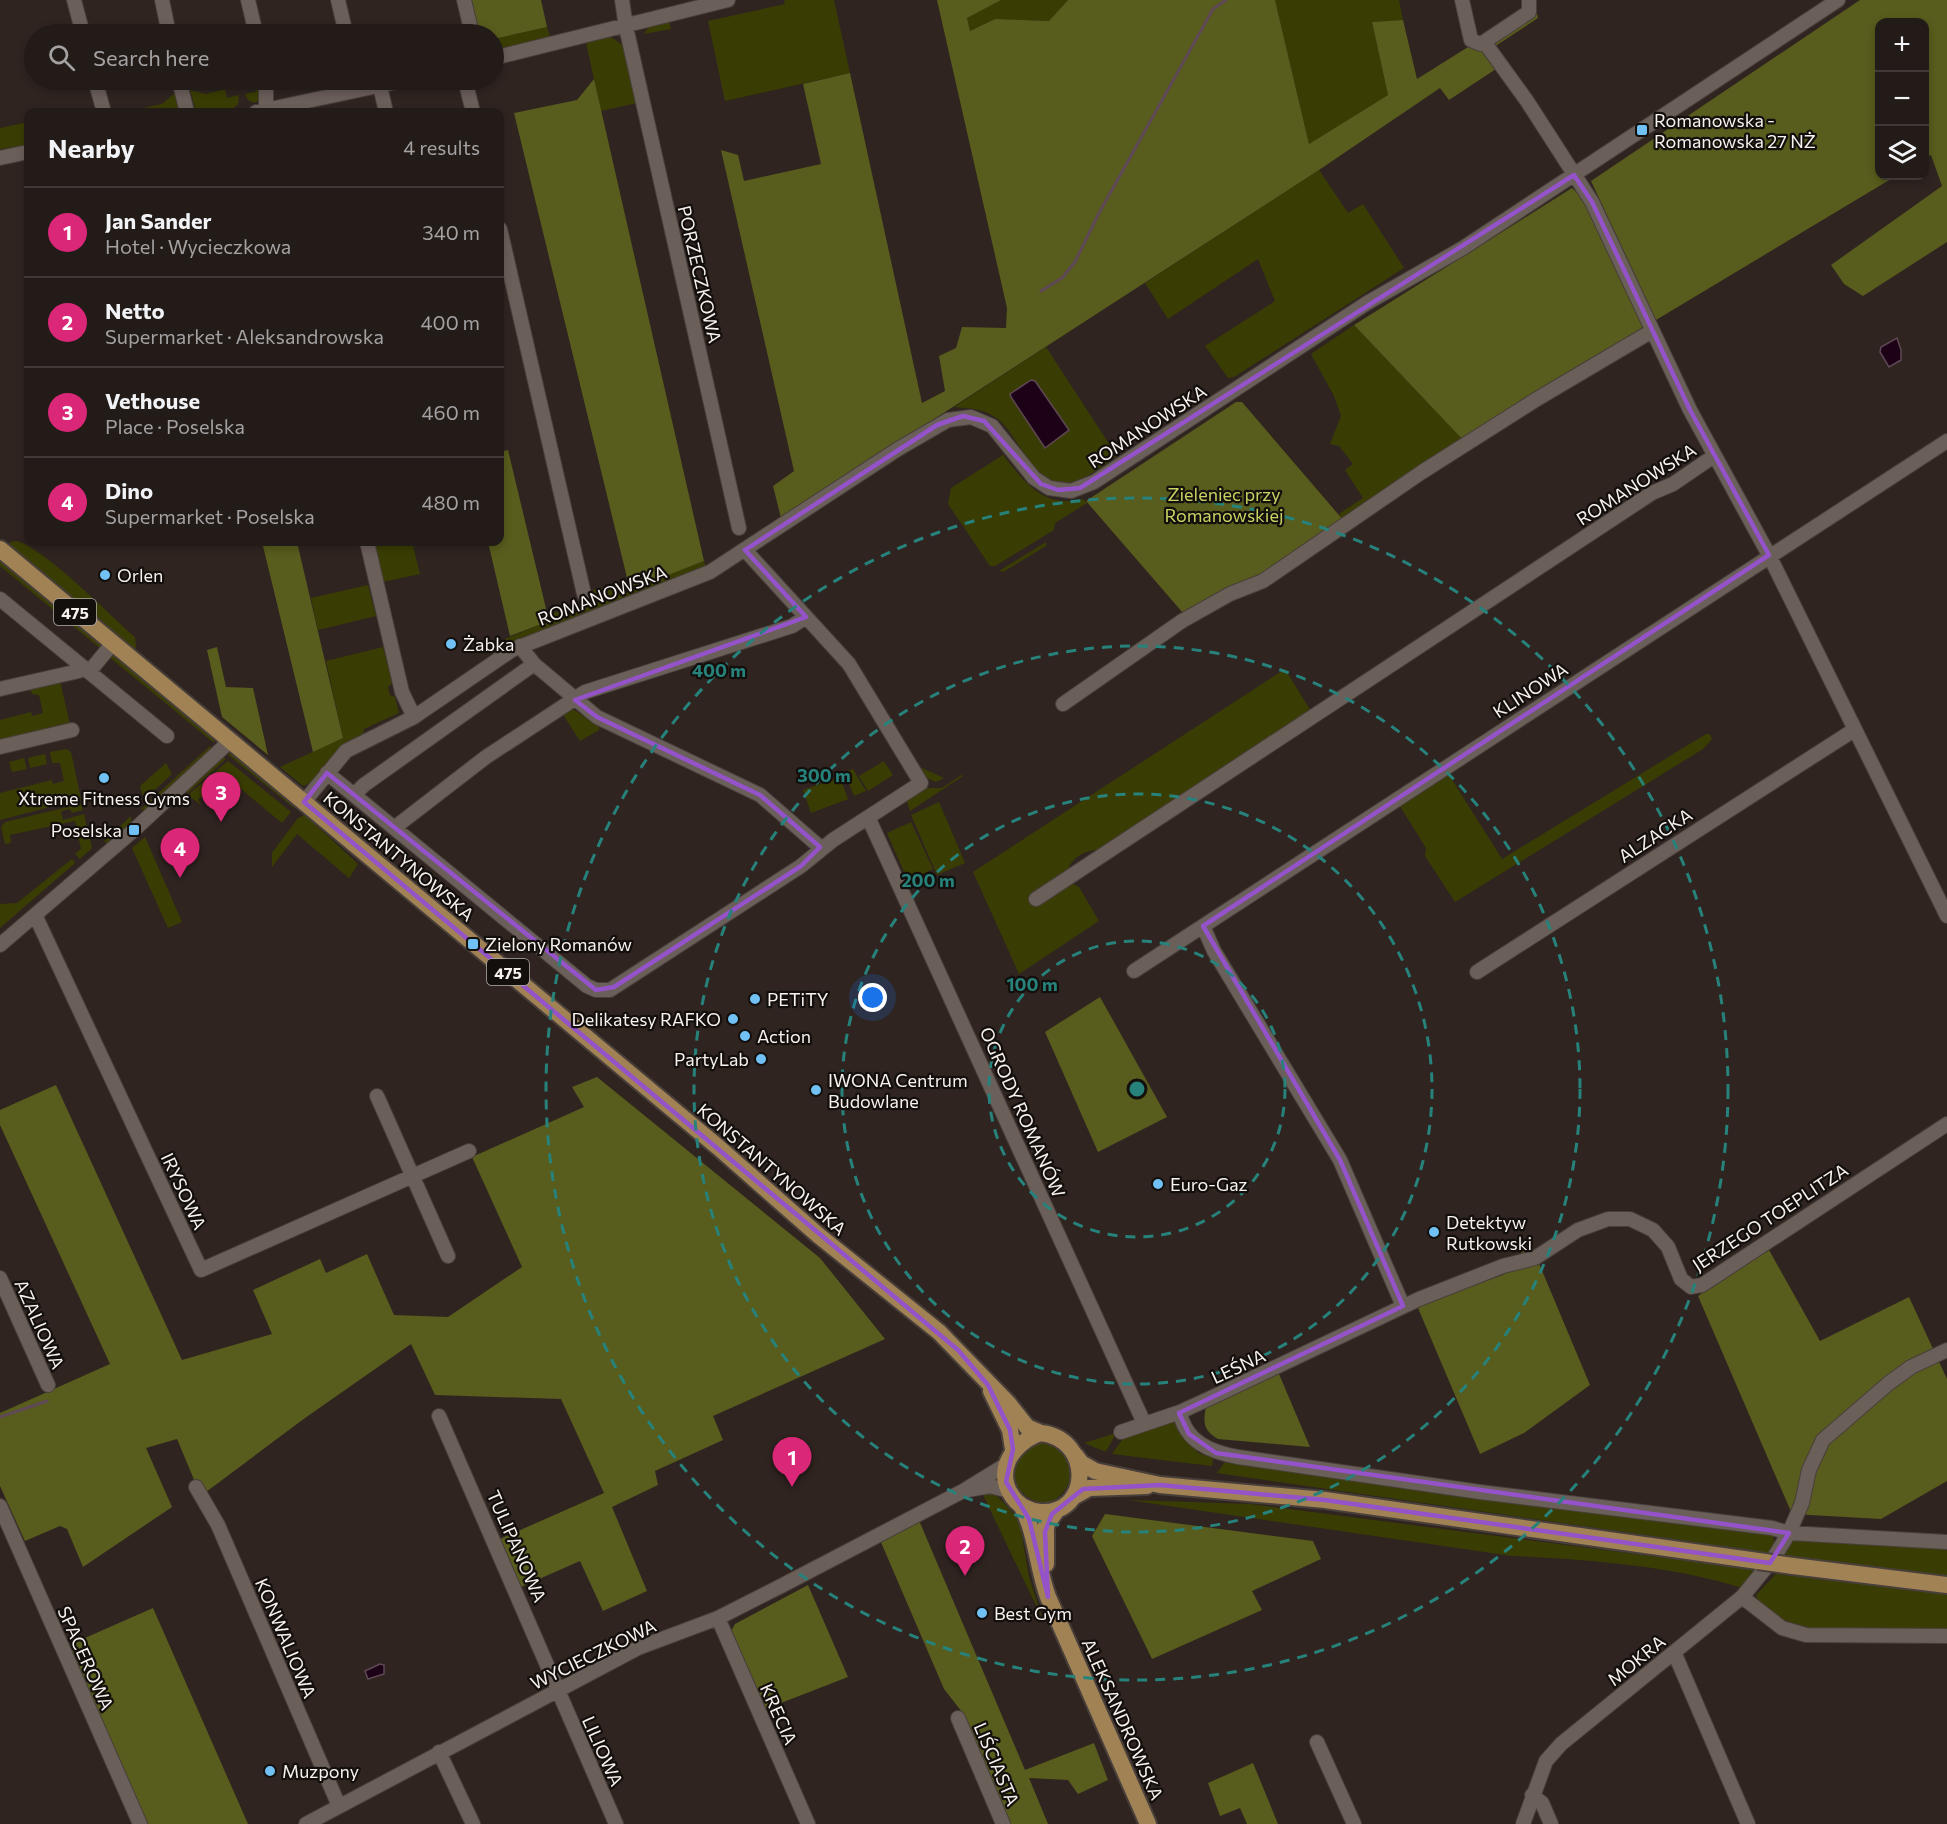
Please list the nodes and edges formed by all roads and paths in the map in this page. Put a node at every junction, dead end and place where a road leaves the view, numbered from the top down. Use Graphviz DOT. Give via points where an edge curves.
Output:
graph roads {
  1 [pos="74,0"];
  2 [pos="162,0"];
  3 [pos="248,0"];
  4 [pos="338,0"];
  5 [pos="464,0"];
  6 [pos="622,0"];
  7 [pos="728,0"];
  8 [pos="1462,0"];
  9 [pos="1838,0"];
  10 [pos="694,4"];
  11 [pos="1529,6"];
  12 [pos="81,24"];
  13 [pos="167,24"];
  14 [pos="254,24"];
  15 [pos="344,24"];
  16 [pos="470,24"];
  17 [pos="626,27"];
  18 [pos="1481,43"];
  19 [pos="504,56"];
  20 [pos="98,90"];
  21 [pos="182,90"];
  22 [pos="265,90"];
  23 [pos="340,90"];
  24 [pos="381,90"];
  25 [pos="467,90"];
  26 [pos="103,108"];
  27 [pos="186,108"];
  28 [pos="262,108"];
  29 [pos="276,108"];
  30 [pos="385,108"];
  31 [pos="471,108"];
  32 [pos="24,153"];
  33 [pos="0,158"];
  34 [pos="1574,175"];
  35 [pos="504,246"];
  36 [pos="1652,331"];
  37 [pos="1947,441"];
  38 [pos="1714,456"];
  39 [pos="739,528"];
  40 [pos="368,546"];
  41 [pos="0,549"];
  42 [pos="745,550"];
  43 [pos="1769,555"];
  44 [pos="584,594"];
  45 [pos="0,599"];
  46 [pos="806,617"];
  47 [pos="113,644"];
  48 [pos="520,646"];
  49 [pos="534,663"];
  50 [pos="86,669"];
  51 [pos="0,690"];
  52 [pos="574,700"];
  53 [pos="1063,704"];
  54 [pos="414,717"];
  55 [pos="72,730"];
  56 [pos="1854,730"];
  57 [pos="167,736"];
  58 [pos="230,741"];
  59 [pos="0,747"];
  60 [pos="327,773"];
  61 [pos="354,795"];
  62 [pos="304,802"];
  63 [pos="868,817"];
  64 [pos="394,828"];
  65 [pos="821,848"];
  66 [pos="1036,899"];
  67 [pos="1947,916"];
  68 [pos="36,917"];
  69 [pos="1203,926"];
  70 [pos="0,945"];
  71 [pos="1134,971"];
  72 [pos="1477,972"];
  73 [pos="377,1096"];
  74 [pos="1947,1124"];
  75 [pos="469,1151"];
  76 [pos="413,1177"];
  77 [pos="448,1256"];
  78 [pos="0,1278"];
  79 [pos="1403,1306"];
  80 [pos="1366,1323"];
  81 [pos="1947,1350"];
  82 [pos="48,1384"];
  83 [pos="988,1385"];
  84 [pos="1180,1412"];
  85 [pos="439,1416"];
  86 [pos="1144,1423"];
  87 [pos="1121,1432"];
  88 [pos="1041,1433"];
  89 [pos="1010,1456"];
  90 [pos="1076,1456"];
  91 [pos="1160,1485"];
  92 [pos="196,1487"];
  93 [pos="963,1491"];
  94 [pos="1009,1491"];
  95 [pos="1073,1497"];
  96 [pos="1021,1505"];
  97 [pos="0,1506"];
  98 [pos="1057,1510"];
  99 [pos="1789,1533"];
  100 [pos="1947,1542"];
  101 [pos="1947,1585"];
  102 [pos="1048,1597"];
  103 [pos="1742,1597"];
  104 [pos="718,1618"];
  105 [pos="1947,1636"];
  106 [pos="1674,1652"];
  107 [pos="557,1692"];
  108 [pos="958,1718"];
  109 [pos="1317,1742"];
  110 [pos="439,1752"];
  111 [pos="1532,1795"];
  112 [pos="333,1814"];
  113 [pos="140,1824"];
  114 [pos="306,1824"];
  115 [pos="473,1824"];
  116 [pos="616,1824"];
  117 [pos="808,1824"];
  118 [pos="1003,1824"];
  119 [pos="1148,1824"];
  120 [pos="1354,1824"];
  121 [pos="1522,1824"];
  122 [pos="1551,1824"];
  123 [pos="1748,1824"];
  1 -- 12 [label="street"];
  2 -- 13 [label="street"];
  3 -- 14 [label="street"];
  4 -- 15 [label="street"];
  5 -- 16 [label="street"];
  6 -- 17 [label="street, PORZECZKOWA"];
  7 -- 10 [label="street"];
  8 -- 18 [label="street" via="1471,40"];
  9 -- 34 [label="street, ROMANOWSKA"];
  10 -- 17 [label="street"];
  11 -- 18 [label="street"];
  17 -- 19 [label="street"];
  17 -- 39 [label="street, PORZECZKOWA"];
  18 -- 34 [label="street" via="1527,101"];
  20 -- 26 [label="street"];
  21 -- 27 [label="street"];
  22 -- 28 [label="street"];
  23 -- 29 [label="street"];
  24 -- 30 [label="street"];
  25 -- 31 [label="street"];
  32 -- 33 [label="street"];
  34 -- 36 [label="street, ROMANOWSKA" via="1592,202"];
  34 -- 42 [label="street, ROMANOWSKA" via="1463,248 1367,303 1091,484 1071,491 1044,486 992,426 975,417 957,417 920,435"];
  35 -- 44 [label="street"];
  36 -- 38 [label="street, ROMANOWSKA"];
  36 -- 53 [label="street" via="1422,472 1263,580 1182,621"];
  37 -- 43 [label="street, KLINOWA"];
  38 -- 43 [label="street, ROMANOWSKA"];
  38 -- 66 [label="street, ROMANOWSKA"];
  40 -- 54 [label="street" via="402,692"];
  41 -- 47 [label="main road, KONSTANTYNOWSKA / 475"];
  42 -- 46 [label="street"];
  42 -- 48 [label="street, ROMANOWSKA" via="694,579"];
  43 -- 56 [label="street, ROMANOWSKA"];
  43 -- 69 [label="street, KLINOWA"];
  45 -- 50 [label="street"];
  46 -- 52 [label="street" via="792,626 585,692"];
  46 -- 63 [label="street" via="849,664 921,783"];
  47 -- 50 [label="street"];
  47 -- 58 [label="main road, KONSTANTYNOWSKA / 475"];
  48 -- 49 [label="street"];
  48 -- 54 [label="street, ROMANOWSKA"];
  49 -- 52 [label="street"];
  49 -- 61 [label="street"];
  50 -- 51 [label="street"];
  50 -- 57 [label="street"];
  52 -- 64 [label="street" via="486,757"];
  52 -- 65 [label="street" via="597,717 760,795"];
  54 -- 60 [label="street, ROMANOWSKA" via="352,747"];
  55 -- 59 [label="street"];
  56 -- 67 [label="street, ROMANOWSKA"];
  56 -- 72 [label="street, ALZACKA"];
  58 -- 62 [label="main road, KONSTANTYNOWSKA / 475"];
  58 -- 68 [label="street"];
  60 -- 61 [label="street"];
  60 -- 62 [label="street, ROMANOWSKA"];
  61 -- 64 [label="street"];
  62 -- 83 [label="main road, KONSTANTYNOWSKA / 475" via="818,1235 924,1318"];
  63 -- 65 [label="street"];
  63 -- 86 [label="street, OGRODY ROMANÓW"];
  64 -- 65 [label="street" via="586,986 601,990 614,987 801,866"];
  68 -- 70 [label="street"];
  68 -- 76 [label="street, IRYSOWA" via="201,1270"];
  69 -- 71 [label="street, KLINOWA"];
  69 -- 79 [label="street" via="1214,951 1340,1160"];
  73 -- 76 [label="street"];
  74 -- 79 [label="street, JERZEGO TOEPLITZA" via="1702,1285 1691,1287 1681,1279 1668,1247 1653,1230 1636,1221 1614,1218 1588,1225 1535,1258 1460,1281"];
  75 -- 76 [label="street, IRYSOWA"];
  76 -- 77 [label="street"];
  78 -- 82 [label="street, AZALIOWA"];
  79 -- 80 [label="street, JERZEGO TOEPLITZA"];
  80 -- 84 [label="street, LEŚNA"];
  81 -- 99 [label="street, MOKRA" via="1911,1367 1823,1440"];
  83 -- 88 [label="main road, KONSTANTYNOWSKA / 475" via="1027,1427"];
  83 -- 89 [label="main road, KONSTANTYNOWSKA / 475" via="1010,1430"];
  84 -- 86 [label="street, LEŚNA"];
  84 -- 99 [label="street" via="1189,1434 1216,1453"];
  85 -- 107 [label="street, TULIPANOWA"];
  86 -- 87 [label="street, LEŚNA"];
  88 -- 89 [label="main road" via="1022,1441"];
  88 -- 90 [label="main road, 475" via="1059,1438"];
  89 -- 93 [label="street, WYCIECZKOWA"];
  89 -- 94 [label="main road, 475" via="1006,1482"];
  90 -- 91 [label="main road" via="1095,1471"];
  90 -- 95 [label="main road" via="1079,1480"];
  91 -- 95 [label="main road" via="1089,1488"];
  91 -- 101 [label="main road, bridge" via="1325,1500"];
  92 -- 112 [label="street, KONWALIOWA" via="218,1525"];
  93 -- 94 [label="street, WYCIECZKOWA" via="990,1486"];
  93 -- 104 [label="street, WYCIECZKOWA"];
  94 -- 96 [label="main road"];
  95 -- 98 [label="main road"];
  96 -- 98 [label="main road" via="1036,1512"];
  96 -- 102 [label="main road, ALEKSANDROWSKA" via="1029,1519"];
  97 -- 113 [label="street, SPACEROWA"];
  98 -- 102 [label="main road, ALEKSANDROWSKA" via="1048,1520 1045,1533"];
  99 -- 100 [label="street"];
  99 -- 103 [label="street, MOKRA"];
  102 -- 119 [label="main road, ALEKSANDROWSKA"];
  103 -- 105 [label="street" via="1774,1624 1800,1634"];
  103 -- 106 [label="street, MOKRA"];
  104 -- 107 [label="street, WYCIECZKOWA" via="638,1648"];
  104 -- 117 [label="street, KRECIA"];
  106 -- 111 [label="street, MOKRA" via="1561,1744 1546,1761"];
  106 -- 123 [label="street"];
  107 -- 110 [label="street, WYCIECZKOWA"];
  107 -- 116 [label="street, LILIOWA"];
  108 -- 118 [label="street, LIŚCIASTA"];
  109 -- 120 [label="street"];
  110 -- 112 [label="street, WYCIECZKOWA"];
  110 -- 115 [label="street"];
  111 -- 121 [label="street, MOKRA"];
  111 -- 122 [label="street" via="1542,1803"];
  112 -- 114 [label="street, WYCIECZKOWA"];
}
